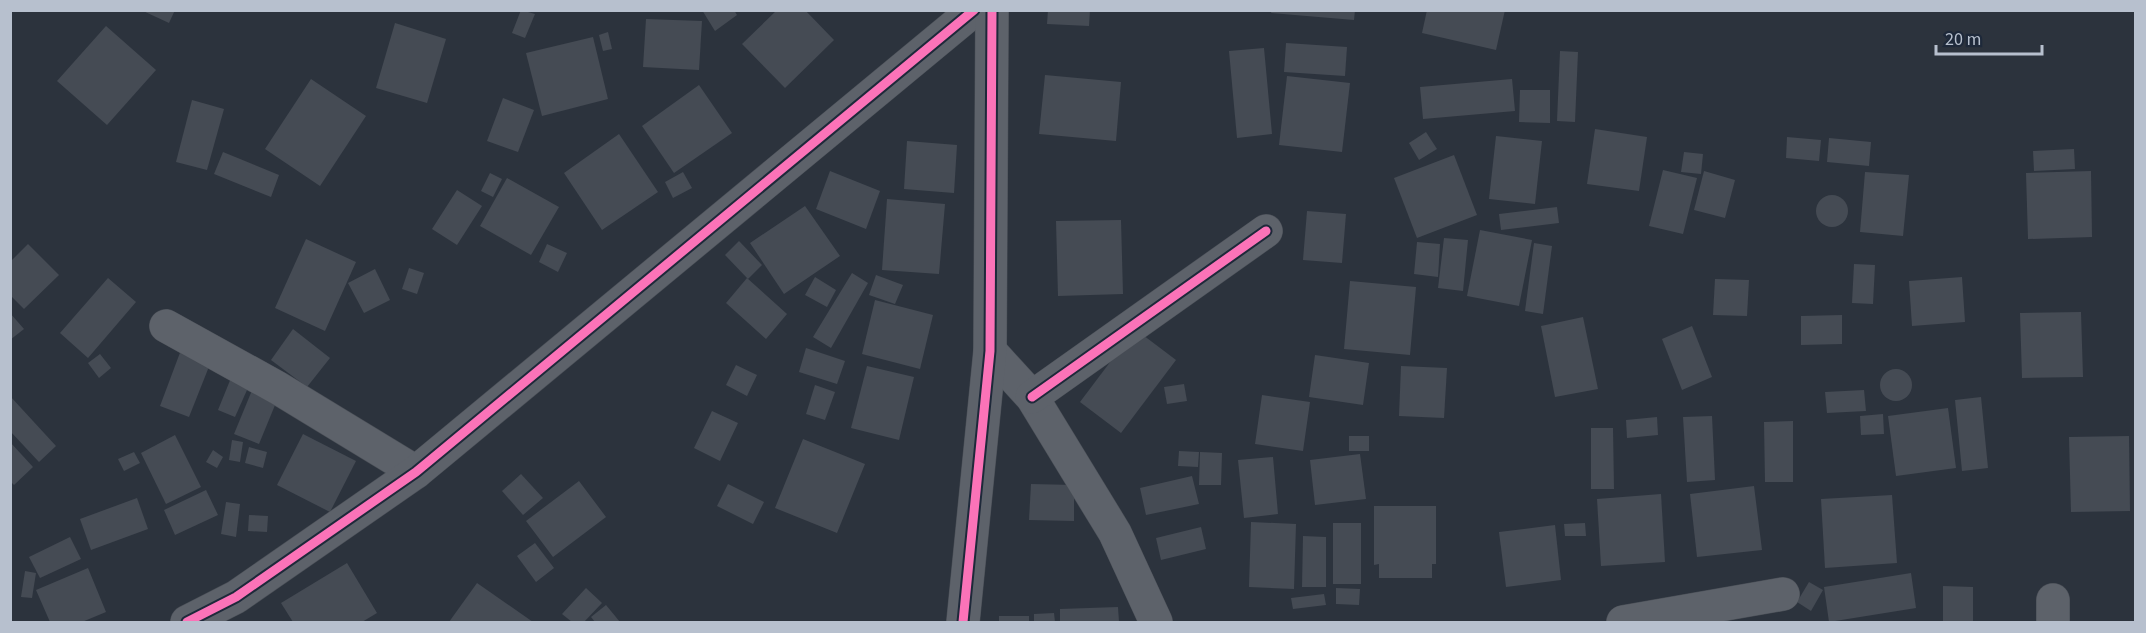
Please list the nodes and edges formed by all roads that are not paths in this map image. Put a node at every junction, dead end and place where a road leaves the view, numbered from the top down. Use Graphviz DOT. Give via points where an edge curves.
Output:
graph roads {
  1 [pos="974,10"];
  2 [pos="992,10"];
  3 [pos="1266,231"];
  4 [pos="166,326"];
  5 [pos="990,351"];
  6 [pos="1032,397"];
  7 [pos="416,472"];
  8 [pos="1784,594"];
  9 [pos="187,622"];
  10 [pos="963,622"];
  11 [pos="1156,622"];
  12 [pos="1623,622"];
  1 -- 7 [label="street"];
  2 -- 5 [label="street"];
  3 -- 6 [label="street"];
  4 -- 7 [label="street"];
  5 -- 6 [label="street"];
  5 -- 10 [label="street"];
  6 -- 11 [label="street" via="1115,533"];
  7 -- 9 [label="street" via="236,597"];
  8 -- 12 [label="street"];
}
